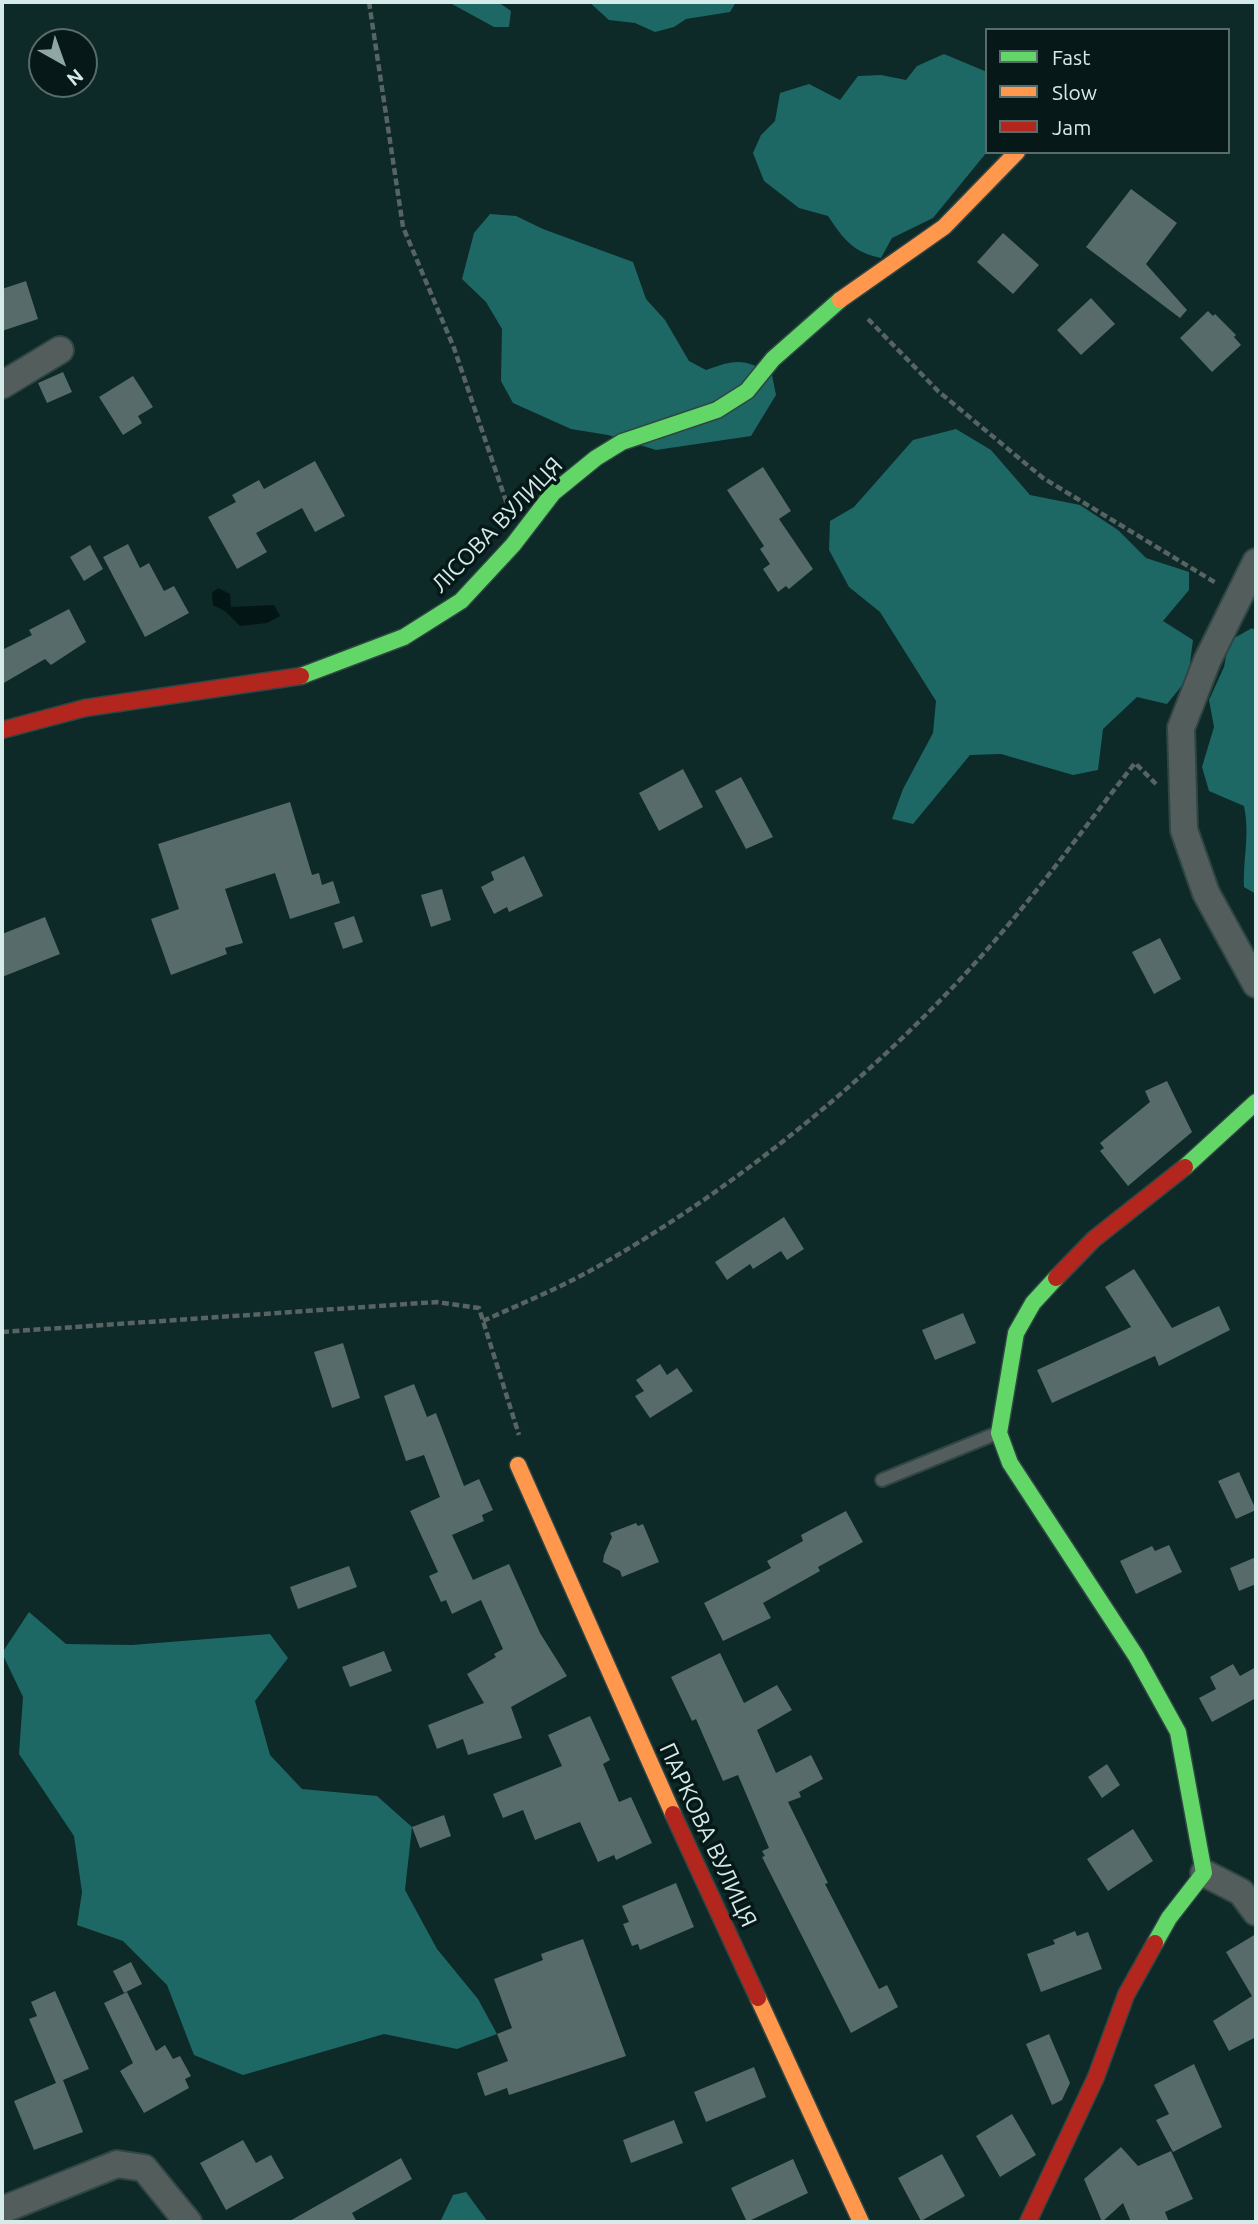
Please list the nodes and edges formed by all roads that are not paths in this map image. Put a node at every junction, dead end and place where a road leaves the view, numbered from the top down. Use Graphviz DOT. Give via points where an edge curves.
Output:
graph roads {
  1 [pos="1015,154"];
  2 [pos="60,350"];
  3 [pos="2,385"];
  4 [pos="1256,562"];
  5 [pos="2,730"];
  6 [pos="1256,984"];
  7 [pos="1256,1102"];
  8 [pos="999,1433"];
  9 [pos="518,1465"];
  10 [pos="882,1479"];
  11 [pos="1204,1873"];
  12 [pos="1256,1912"];
  13 [pos="2,2210"];
  14 [pos="188,2222"];
  15 [pos="861,2222"];
  16 [pos="1028,2222"];
  1 -- 5 [label="street, ЛІСОВА ВУЛИЦЯ" via="944,227 823,312 747,391 717,410 622,442 596,458 554,493 461,601 404,637 316,671 190,695 85,708"];
  2 -- 3 [label="street"];
  4 -- 6 [label="street" via="1207,661 1181,728 1184,830 1206,893"];
  7 -- 8 [label="street" via="1176,1175 1094,1239 1033,1303 1016,1334"];
  8 -- 10 [label="lane"];
  8 -- 11 [label="street" via="1010,1463 1136,1656 1178,1732"];
  9 -- 15 [label="street, ПАРКОВА ВУЛИЦЯ"];
  11 -- 12 [label="street" via="1241,1892"];
  11 -- 16 [label="street" via="1169,1918 1126,1995 1096,2077"];
  13 -- 14 [label="street" via="117,2164 145,2168"];
}
